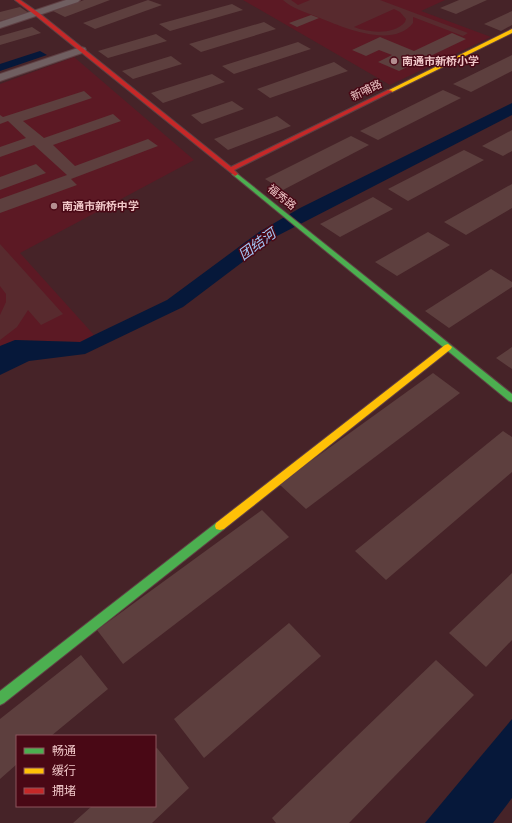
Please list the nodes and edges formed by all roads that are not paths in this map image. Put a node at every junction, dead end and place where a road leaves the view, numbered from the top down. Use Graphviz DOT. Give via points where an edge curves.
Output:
graph roads {
  1 [pos="17,0"];
  2 [pos="75,0"];
  3 [pos="37,14"];
  4 [pos="0,25"];
  5 [pos="512,31"];
  6 [pos="81,50"];
  7 [pos="0,78"];
  8 [pos="230,170"];
  9 [pos="448,347"];
  10 [pos="512,399"];
  11 [pos="0,699"];
  1 -- 3 [label="street, 福秀路"];
  2 -- 3 [label="street"];
  3 -- 4 [label="street"];
  3 -- 6 [label="street, 福秀路"];
  5 -- 8 [label="street, 新哺路"];
  6 -- 7 [label="street"];
  6 -- 8 [label="street, 福秀路"];
  8 -- 9 [label="street, 福秀路"];
  9 -- 10 [label="street, 福秀路"];
  9 -- 11 [label="street"];
}
